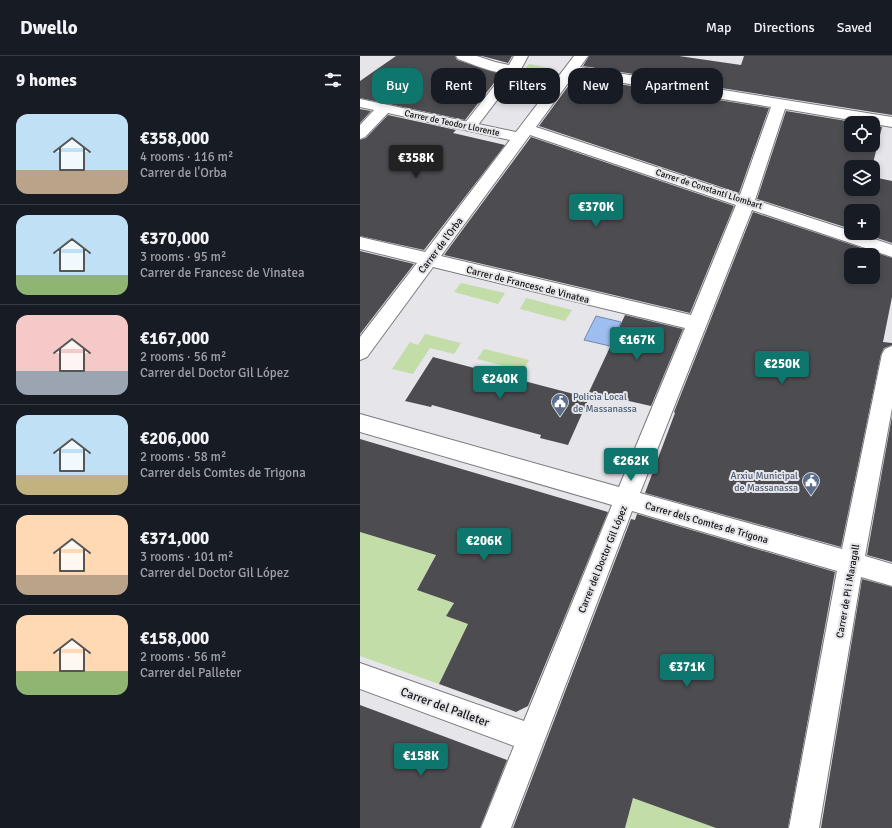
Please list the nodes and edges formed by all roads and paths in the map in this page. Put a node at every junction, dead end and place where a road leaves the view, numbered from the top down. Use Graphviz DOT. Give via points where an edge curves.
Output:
graph roads {
  1 [pos="462,56"];
  2 [pos="521,56"];
  3 [pos="581,56"];
  4 [pos="503,68"];
  5 [pos="515,68"];
  6 [pos="572,68"];
  7 [pos="568,73"];
  8 [pos="623,79"];
  9 [pos="494,95"];
  10 [pos="360,102"];
  11 [pos="779,104"];
  12 [pos="385,108"];
  13 [pos="892,122"];
  14 [pos="470,126"];
  15 [pos="523,133"];
  16 [pos="360,134"];
  17 [pos="747,202"];
  18 [pos="360,243"];
  19 [pos="892,251"];
  20 [pos="429,260"];
  21 [pos="697,324"];
  22 [pos="360,352"];
  23 [pos="892,354"];
  24 [pos="360,423"];
  25 [pos="626,499"];
  26 [pos="851,563"];
  27 [pos="892,575"];
  28 [pos="360,676"];
  29 [pos="530,738"];
  30 [pos="496,828"];
  31 [pos="804,828"];
  1 -- 4 [label="street"];
  2 -- 5 [label="street"];
  3 -- 6 [label="street, Carrer de l'Orba"];
  7 -- 15 [label="street, Carrer de l'Orba"];
  8 -- 11 [label="street"];
  9 -- 14 [label="street"];
  10 -- 12 [label="street, Carrer de Teodor Llorente"];
  11 -- 13 [label="street"];
  11 -- 17 [label="street, Carrer del Doctor Gil López"];
  12 -- 14 [label="street, Carrer de Teodor Llorente"];
  12 -- 16 [label="street"];
  14 -- 15 [label="street, Carrer de Teodor Llorente"];
  15 -- 17 [label="street, Carrer de Constantí Llombart"];
  15 -- 20 [label="street, Carrer de l'Orba"];
  17 -- 19 [label="street, Carrer de Constantí Llombart"];
  17 -- 21 [label="street, Carrer del Doctor Gil López"];
  18 -- 20 [label="street, Carrer de Francesc de Vinatea"];
  20 -- 21 [label="street, Carrer de Francesc de Vinatea"];
  20 -- 22 [label="street, Carrer de l'Orba"];
  21 -- 25 [label="street, Carrer del Doctor Gil López"];
  23 -- 26 [label="street, Carrer de Pi i Maragall"];
  24 -- 25 [label="street, Carrer dels Comtes de Trigona"];
  25 -- 26 [label="street, Carrer dels Comtes de Trigona"];
  25 -- 29 [label="street, Carrer del Doctor Gil López"];
  26 -- 27 [label="street, Carrer dels Comtes de Trigona"];
  26 -- 31 [label="street, Carrer de Pi i Maragall"];
  28 -- 29 [label="street, Carrer del Palleter"];
  29 -- 30 [label="street, Carrer del Doctor Gil López"];
}
